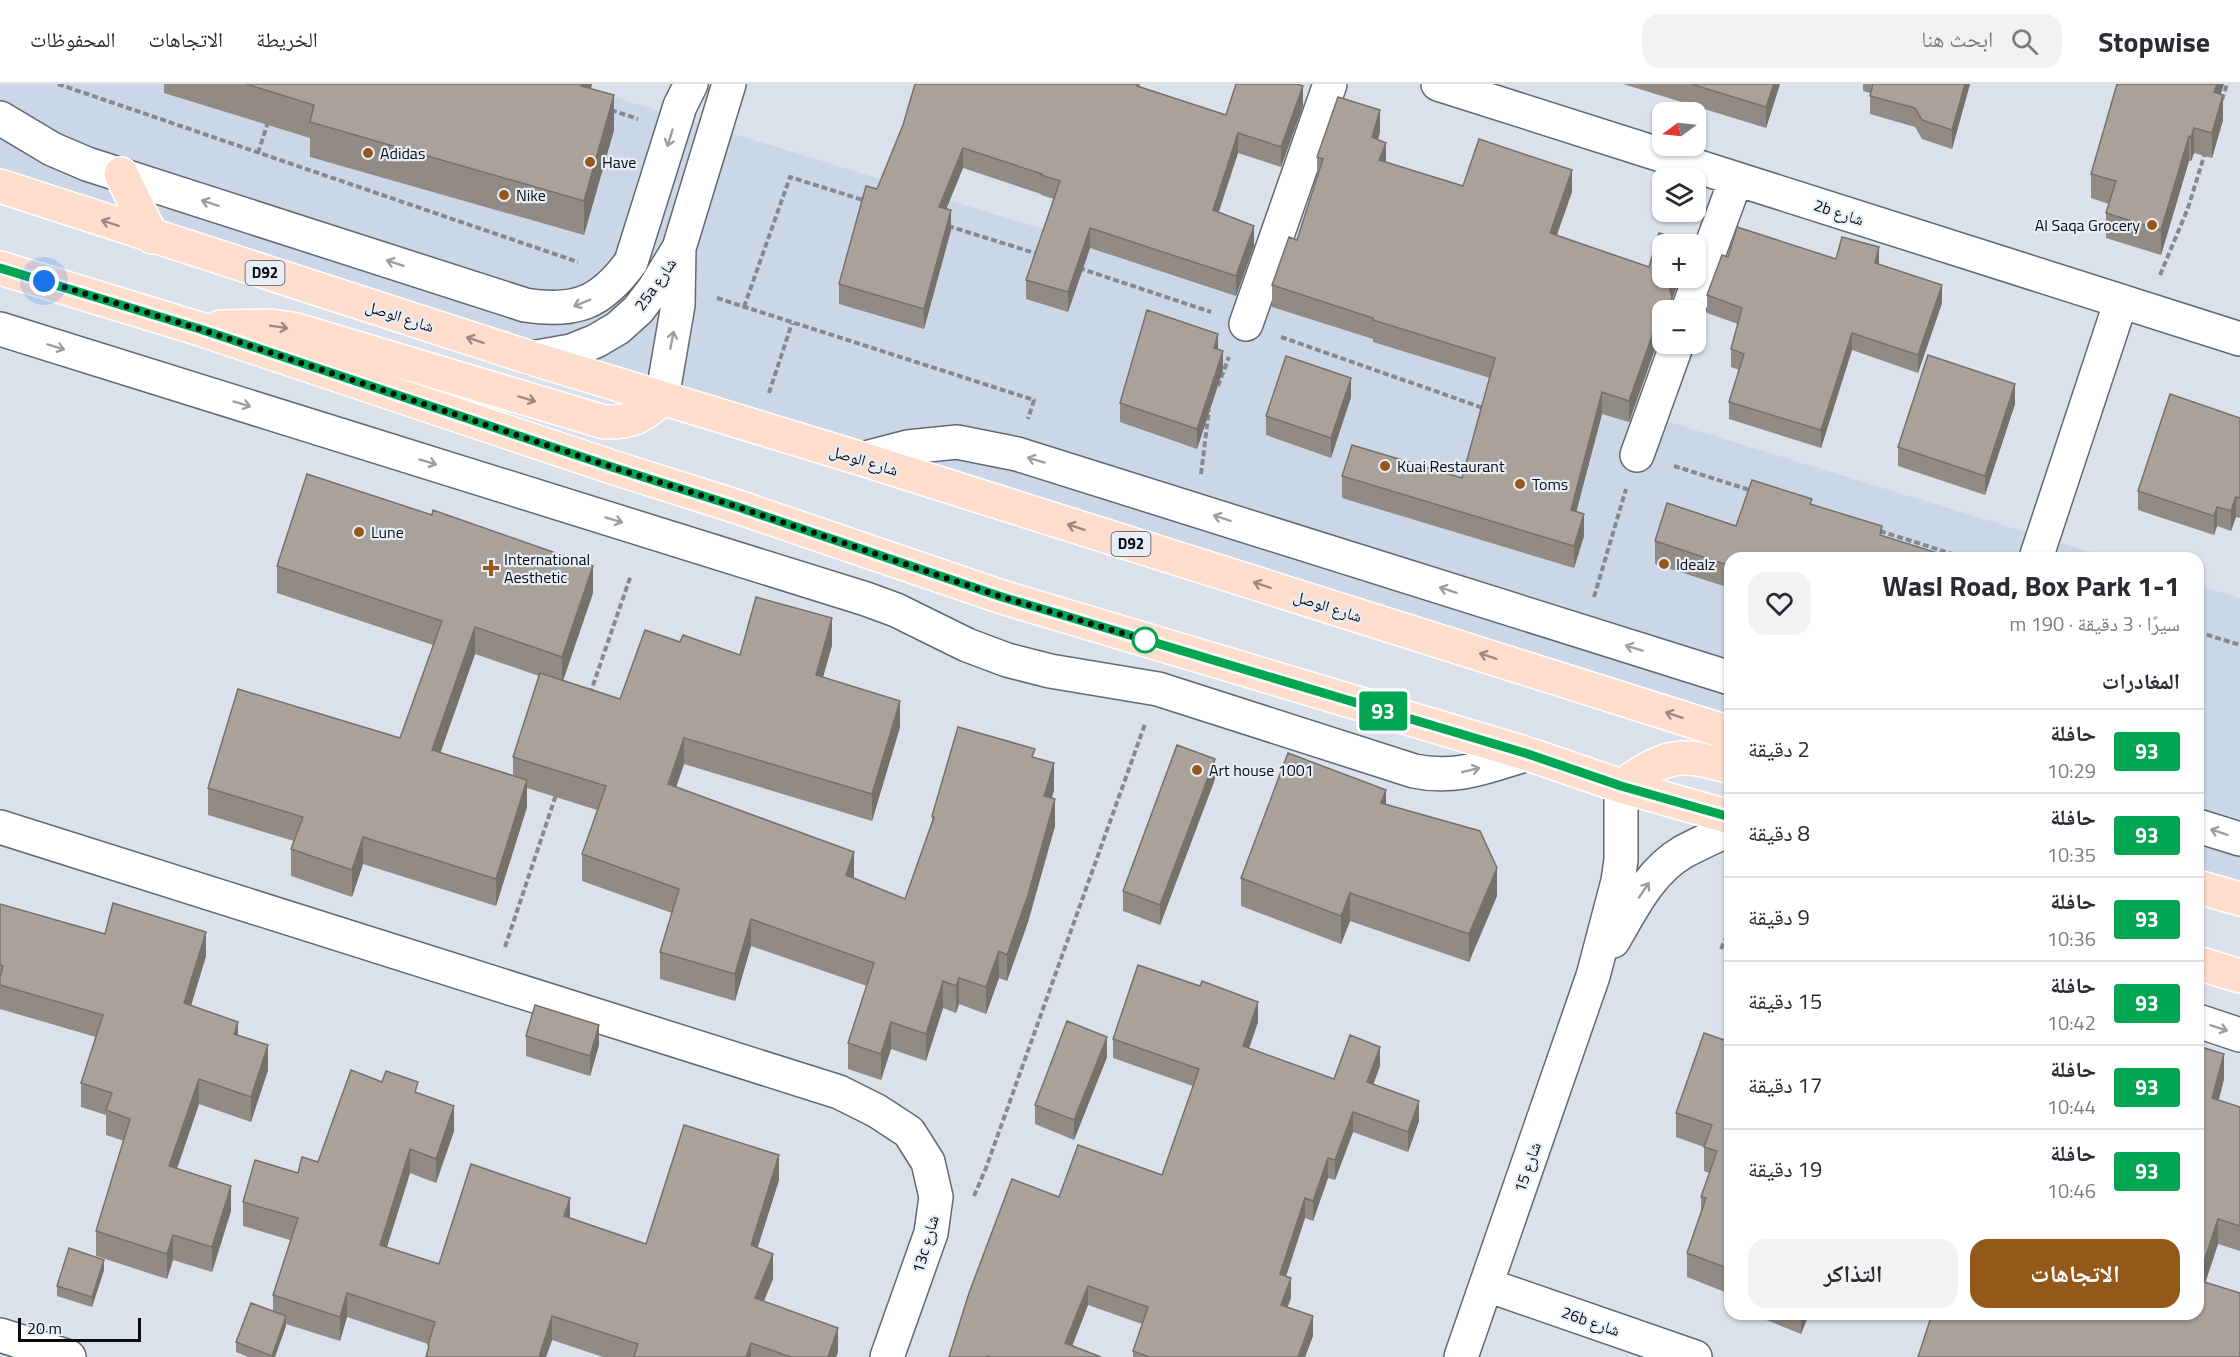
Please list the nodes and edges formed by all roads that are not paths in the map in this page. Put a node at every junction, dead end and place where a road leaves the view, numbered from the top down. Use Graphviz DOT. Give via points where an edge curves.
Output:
graph roads {
  1 [pos="691,84"];
  2 [pos="729,84"];
  3 [pos="1330,84"];
  4 [pos="1438,84"];
  5 [pos="0,118"];
  6 [pos="121,174"];
  7 [pos="1736,179"];
  8 [pos="0,186"];
  9 [pos="152,237"];
  10 [pos="679,248"];
  11 [pos="0,268"];
  12 [pos="1692,300"];
  13 [pos="2121,301"];
  14 [pos="1245,324"];
  15 [pos="0,329"];
  16 [pos="200,329"];
  17 [pos="2240,339"];
  18 [pos="1673,354"];
  19 [pos="531,358"];
  20 [pos="662,398"];
  21 [pos="1637,455"];
  22 [pos="862,459"];
  23 [pos="2038,552"];
  24 [pos="1724,676"];
  25 [pos="1724,731"];
  26 [pos="1528,754"];
  27 [pos="1724,765"];
  28 [pos="1621,786"];
  29 [pos="1724,816"];
  30 [pos="0,827"];
  31 [pos="2204,828"];
  32 [pos="1724,832"];
  33 [pos="2240,839"];
  34 [pos="2204,889"];
  35 [pos="2240,899"];
  36 [pos="2204,965"];
  37 [pos="1593,976"];
  38 [pos="2240,976"];
  39 [pos="2204,1023"];
  40 [pos="2240,1035"];
  41 [pos="1487,1285"];
  42 [pos="0,1335"];
  43 [pos="69,1357"];
  44 [pos="887,1357"];
  45 [pos="1461,1357"];
  46 [pos="1695,1357"];
  1 -- 6 [label="street, one-way" via="672,130 632,262 616,282 575,306 550,309 525,305"];
  2 -- 10 [label="street, 25a شارع"];
  3 -- 14 [label="street"];
  4 -- 7 [label="street, 2b شارع"];
  5 -- 6 [label="street" via="52,149"];
  6 -- 9 [label="main road"];
  7 -- 12 [label="street"];
  7 -- 13 [label="street, 2b شارع"];
  9 -- 8 [label="main road, شارع الوصل / D92, one-way"];
  19 -- 9 [label="main road, شارع الوصل / D92, one-way"];
  10 -- 19 [label="street, 25a شارع" via="638,310 618,328 571,351"];
  20 -- 10 [label="street, 25a شارع, one-way" via="677,313"];
  11 -- 16 [label="main road"];
  13 -- 17 [label="street, 2b شارع"];
  13 -- 23 [label="street"];
  15 -- 26 [label="street, one-way" via="866,599 1008,660 1158,689 1432,775 1470,771"];
  16 -- 20 [label="main road, one-way" via="249,325 293,330 604,422 634,419"];
  16 -- 26 [label="main road" via="1002,597"];
  18 -- 21 [label="street"];
  19 -- 20 [label="main road, شارع الوصل / D92"];
  20 -- 22 [label="main road, شارع الوصل / D92"];
  24 -- 22 [label="street, one-way" via="1017,454 957,442 908,447"];
  25 -- 22 [label="main road, شارع الوصل / D92, one-way"];
  26 -- 28 [label="main road"];
  27 -- 28 [label="main road" via="1700,758 1662,760"];
  28 -- 29 [label="main road"];
  28 -- 37 [label="street, شارع 15" via="1618,881"];
  30 -- 44 [label="street, 13c شارع" via="838,1092 877,1111 909,1132 928,1162 936,1197 931,1233"];
  33 -- 31 [label="street, one-way"];
  37 -- 32 [label="street, شارع 15, one-way" via="1646,886 1662,868 1681,853"];
  34 -- 35 [label="main road"];
  36 -- 38 [label="main road"];
  37 -- 41 [label="street, شارع 15"];
  39 -- 40 [label="street, one-way"];
  41 -- 45 [label="street, شارع 15"];
  41 -- 46 [label="street, 26b شارع"];
  42 -- 43 [label="street"];
}
